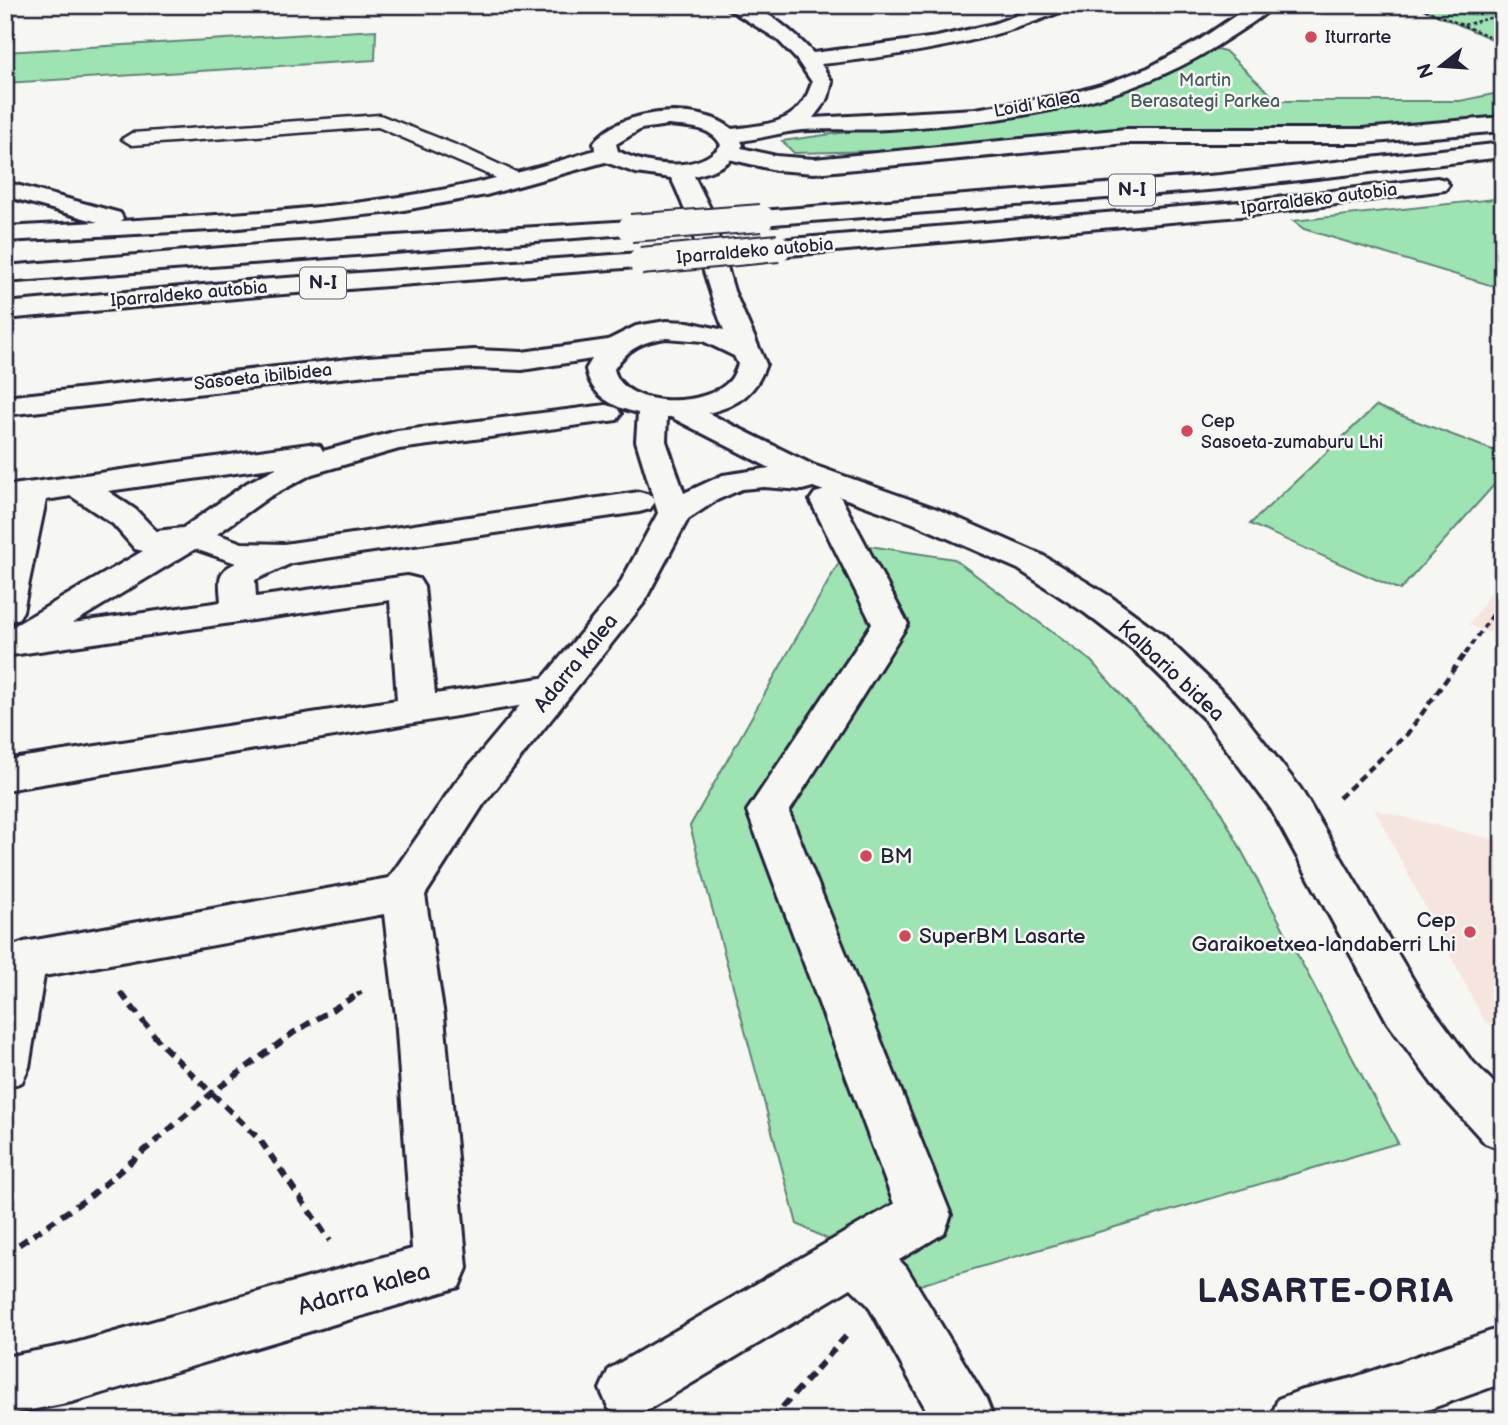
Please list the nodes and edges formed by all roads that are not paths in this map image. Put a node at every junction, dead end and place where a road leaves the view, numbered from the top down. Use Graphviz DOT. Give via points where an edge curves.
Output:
graph roads {
  1 [pos="732,5"];
  2 [pos="1062,5"];
  3 [pos="1265,5"];
  4 [pos="807,60"];
  5 [pos="1503,124"];
  6 [pos="787,125"];
  7 [pos="132,139"];
  8 [pos="729,144"];
  9 [pos="1503,150"];
  10 [pos="607,155"];
  11 [pos="679,170"];
  12 [pos="515,179"];
  13 [pos="1461,182"];
  14 [pos="5,189"];
  15 [pos="37,197"];
  16 [pos="5,226"];
  17 [pos="144,227"];
  18 [pos="5,234"];
  19 [pos="5,274"];
  20 [pos="721,291"];
  21 [pos="5,311"];
  22 [pos="659,331"];
  23 [pos="613,348"];
  24 [pos="746,351"];
  25 [pos="522,361"];
  26 [pos="729,397"];
  27 [pos="608,402"];
  28 [pos="5,406"];
  29 [pos="665,408"];
  30 [pos="397,440"];
  31 [pos="748,447"];
  32 [pos="78,487"];
  33 [pos="833,492"];
  34 [pos="639,502"];
  35 [pos="17,506"];
  36 [pos="674,513"];
  37 [pos="192,537"];
  38 [pos="284,554"];
  39 [pos="239,611"];
  40 [pos="7,642"];
  41 [pos="554,690"];
  42 [pos="417,711"];
  43 [pos="5,775"];
  44 [pos="402,892"];
  45 [pos="5,1067"];
  46 [pos="1503,1127"];
  47 [pos="856,1256"];
  48 [pos="1503,1355"];
  49 [pos="5,1386"];
  50 [pos="629,1389"];
  51 [pos="1334,1416"];
  52 [pos="965,1420"];
  1 -- 4 [label="main road" via="768,23"];
  2 -- 4 [label="main road" via="1008,27 948,43"];
  3 -- 6 [label="main road, Loidi kalea" via="1155,72 1093,93 973,114"];
  4 -- 6 [label="main road, Loidi kalea" via="822,82 820,95 806,117"];
  5 -- 8 [label="main road" via="1362,136 1126,136 814,166 776,163"];
  6 -- 8 [label="main road, Loidi kalea"];
  7 -- 12 [label="lane" via="380,121"];
  8 -- 10 [label="main road" via="718,129 691,121 647,121 611,135 605,143"];
  8 -- 11 [label="main road, Loidi kalea" via="706,165"];
  9 -- 19 [label="main road, Iparraldeko autobia / N-I, bridge" via="1220,182"];
  10 -- 11 [label="main road, Loidi kalea" via="637,167"];
  10 -- 12 [label="main road"];
  11 -- 20 [label="main road" via="698,208"];
  12 -- 17 [label="main road" via="363,209"];
  13 -- 21 [label="main road, Iparraldeko autobia / N-I, bridge" via="1252,208"];
  14 -- 15 [label="main road"];
  15 -- 16 [label="main road" via="26,215"];
  15 -- 17 [label="main road"];
  17 -- 18 [label="main road"];
  20 -- 22 [label="main road" via="698,314"];
  20 -- 24 [label="main road"];
  22 -- 23 [label="main road, Sasoeta ibilbidea"];
  22 -- 24 [label="main road" via="711,333"];
  23 -- 25 [label="main road, Sasoeta ibilbidea"];
  23 -- 27 [label="main road" via="600,369"];
  24 -- 26 [label="main road" via="752,374"];
  25 -- 27 [label="main road, Sasoeta ibilbidea"];
  25 -- 28 [label="main road, Sasoeta ibilbidea" via="402,363"];
  26 -- 29 [label="main road" via="696,407"];
  26 -- 31 [label="main road"];
  27 -- 29 [label="main road, Sasoeta ibilbidea"];
  27 -- 30 [label="main road"];
  29 -- 31 [label="main road, Kalbario bidea"];
  29 -- 36 [label="main road" via="651,441"];
  30 -- 32 [label="main road"];
  30 -- 37 [label="main road" via="301,467 258,490"];
  31 -- 33 [label="main road, Kalbario bidea"];
  32 -- 35 [label="main road"];
  32 -- 37 [label="main road" via="113,507 147,542"];
  33 -- 36 [label="main road" via="775,476 751,477 708,490"];
  33 -- 46 [label="main road, Kalbario bidea" via="925,516 1030,562 1150,644 1219,711 1286,799 1405,1009 1453,1074"];
  33 -- 47 [label="main road" via="890,624 768,811 925,1215"];
  34 -- 38 [label="main road"];
  35 -- 40 [label="main road"];
  36 -- 41 [label="main road, Adarra kalea" via="631,596"];
  37 -- 38 [label="main road" via="239,553"];
  37 -- 40 [label="main road"];
  38 -- 39 [label="main road" via="237,575"];
  39 -- 40 [label="main road"];
  39 -- 42 [label="main road" via="407,587"];
  41 -- 42 [label="main road"];
  41 -- 44 [label="main road, Adarra kalea" via="469,794"];
  42 -- 43 [label="main road"];
  44 -- 45 [label="main road" via="24,961"];
  44 -- 49 [label="main road, Adarra kalea" via="421,1029 440,1268 72,1373"];
  47 -- 50 [label="main road"];
  47 -- 52 [label="main road" via="887,1286"];
  48 -- 51 [label="main road"];
}
